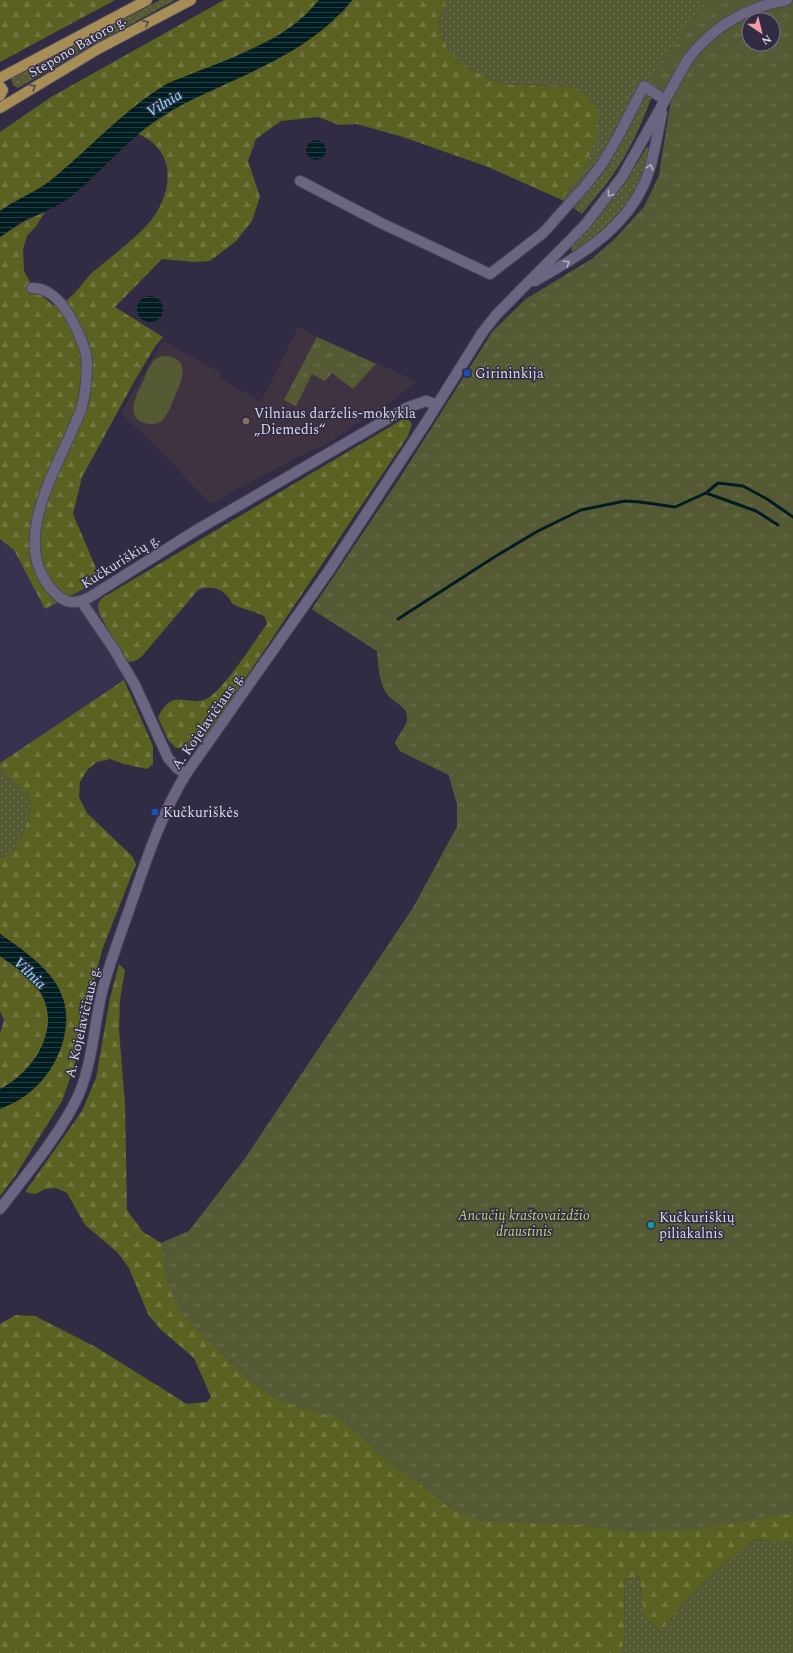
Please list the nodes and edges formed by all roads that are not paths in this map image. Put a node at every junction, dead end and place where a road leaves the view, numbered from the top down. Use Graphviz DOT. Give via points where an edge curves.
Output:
graph roads {
  1 [pos="147,0"];
  2 [pos="191,0"];
  3 [pos="787,0"];
  4 [pos="0,78"];
  5 [pos="0,86"];
  6 [pos="0,96"];
  7 [pos="665,100"];
  8 [pos="0,108"];
  9 [pos="300,181"];
  10 [pos="32,288"];
  11 [pos="521,289"];
  12 [pos="437,405"];
  13 [pos="82,601"];
  14 [pos="186,774"];
  15 [pos="0,1209"];
  1 -- 4 [label="main road, Stepono Batoro g."];
  8 -- 2 [label="main road, Stepono Batoro g., one-way" via="98,49"];
  3 -- 7 [label="street, A. Kojelavičiaus g." via="760,6 747,12 709,36 688,59"];
  5 -- 6 [label="main road" via="3,90"];
  7 -- 9 [label="street" via="644,86 616,141 585,186 543,233 490,274 383,224"];
  7 -- 11 [label="street, A. Kojelavičiaus g., one-way" via="632,162 602,204"];
  11 -- 7 [label="street, A. Kojelavičiaus g., one-way" via="590,248 628,213 650,168"];
  10 -- 13 [label="street, Kučkuriškių g." via="48,292 64,306 84,344 87,362 80,411 46,492 35,529 35,553 43,578 49,587 70,603"];
  11 -- 12 [label="street, A. Kojelavičiaus g." via="482,333"];
  12 -- 13 [label="street, Kučkuriškių g." via="426,401 419,402 394,414"];
  12 -- 14 [label="street, A. Kojelavičiaus g." via="295,621"];
  13 -- 14 [label="street" via="135,685 168,758"];
  14 -- 15 [label="street, A. Kojelavičiaus g." via="159,827 111,963 102,995 92,1052 78,1094 48,1144"];
}
